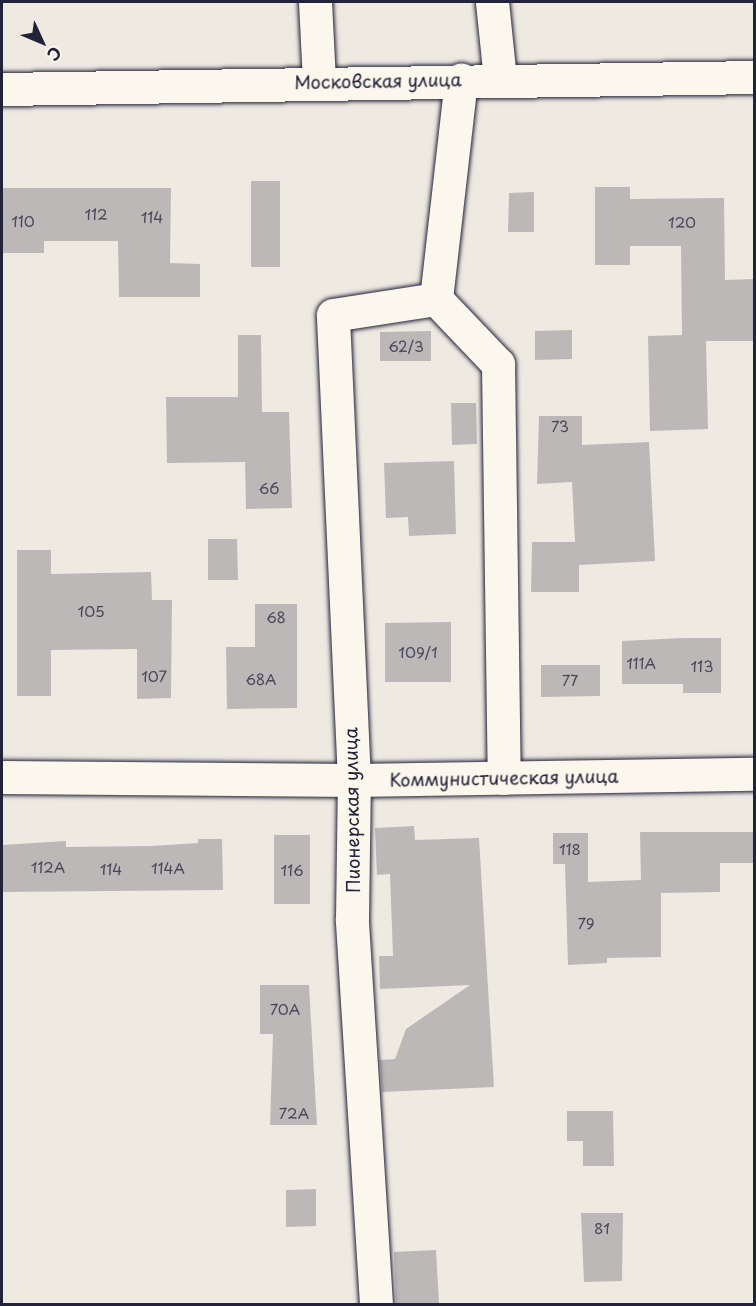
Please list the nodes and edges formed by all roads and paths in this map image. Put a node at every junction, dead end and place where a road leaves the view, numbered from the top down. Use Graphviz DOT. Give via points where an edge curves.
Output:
graph roads {
  1 [pos="315,2"];
  2 [pos="492,2"];
  3 [pos="754,77"];
  4 [pos="500,79"];
  5 [pos="461,80"];
  6 [pos="320,81"];
  7 [pos="2,89"];
  8 [pos="436,299"];
  9 [pos="754,774"];
  10 [pos="2,777"];
  11 [pos="504,778"];
  12 [pos="354,780"];
  13 [pos="376,1305"];
  1 -- 6 [label="street"];
  2 -- 4 [label="street"];
  3 -- 4 [label="street, Московская улица"];
  4 -- 5 [label="street, Московская улица"];
  5 -- 6 [label="street, Московская улица"];
  5 -- 8 [label="street"];
  6 -- 7 [label="street, Московская улица"];
  8 -- 11 [label="street" via="498,364"];
  8 -- 12 [label="street, Пионерская улица" via="333,315"];
  9 -- 11 [label="street, Коммунистическая улица"];
  10 -- 12 [label="street, Коммунистическая улица"];
  11 -- 12 [label="street, Коммунистическая улица"];
  12 -- 13 [label="street, Пионерская улица" via="352,919"];
}
